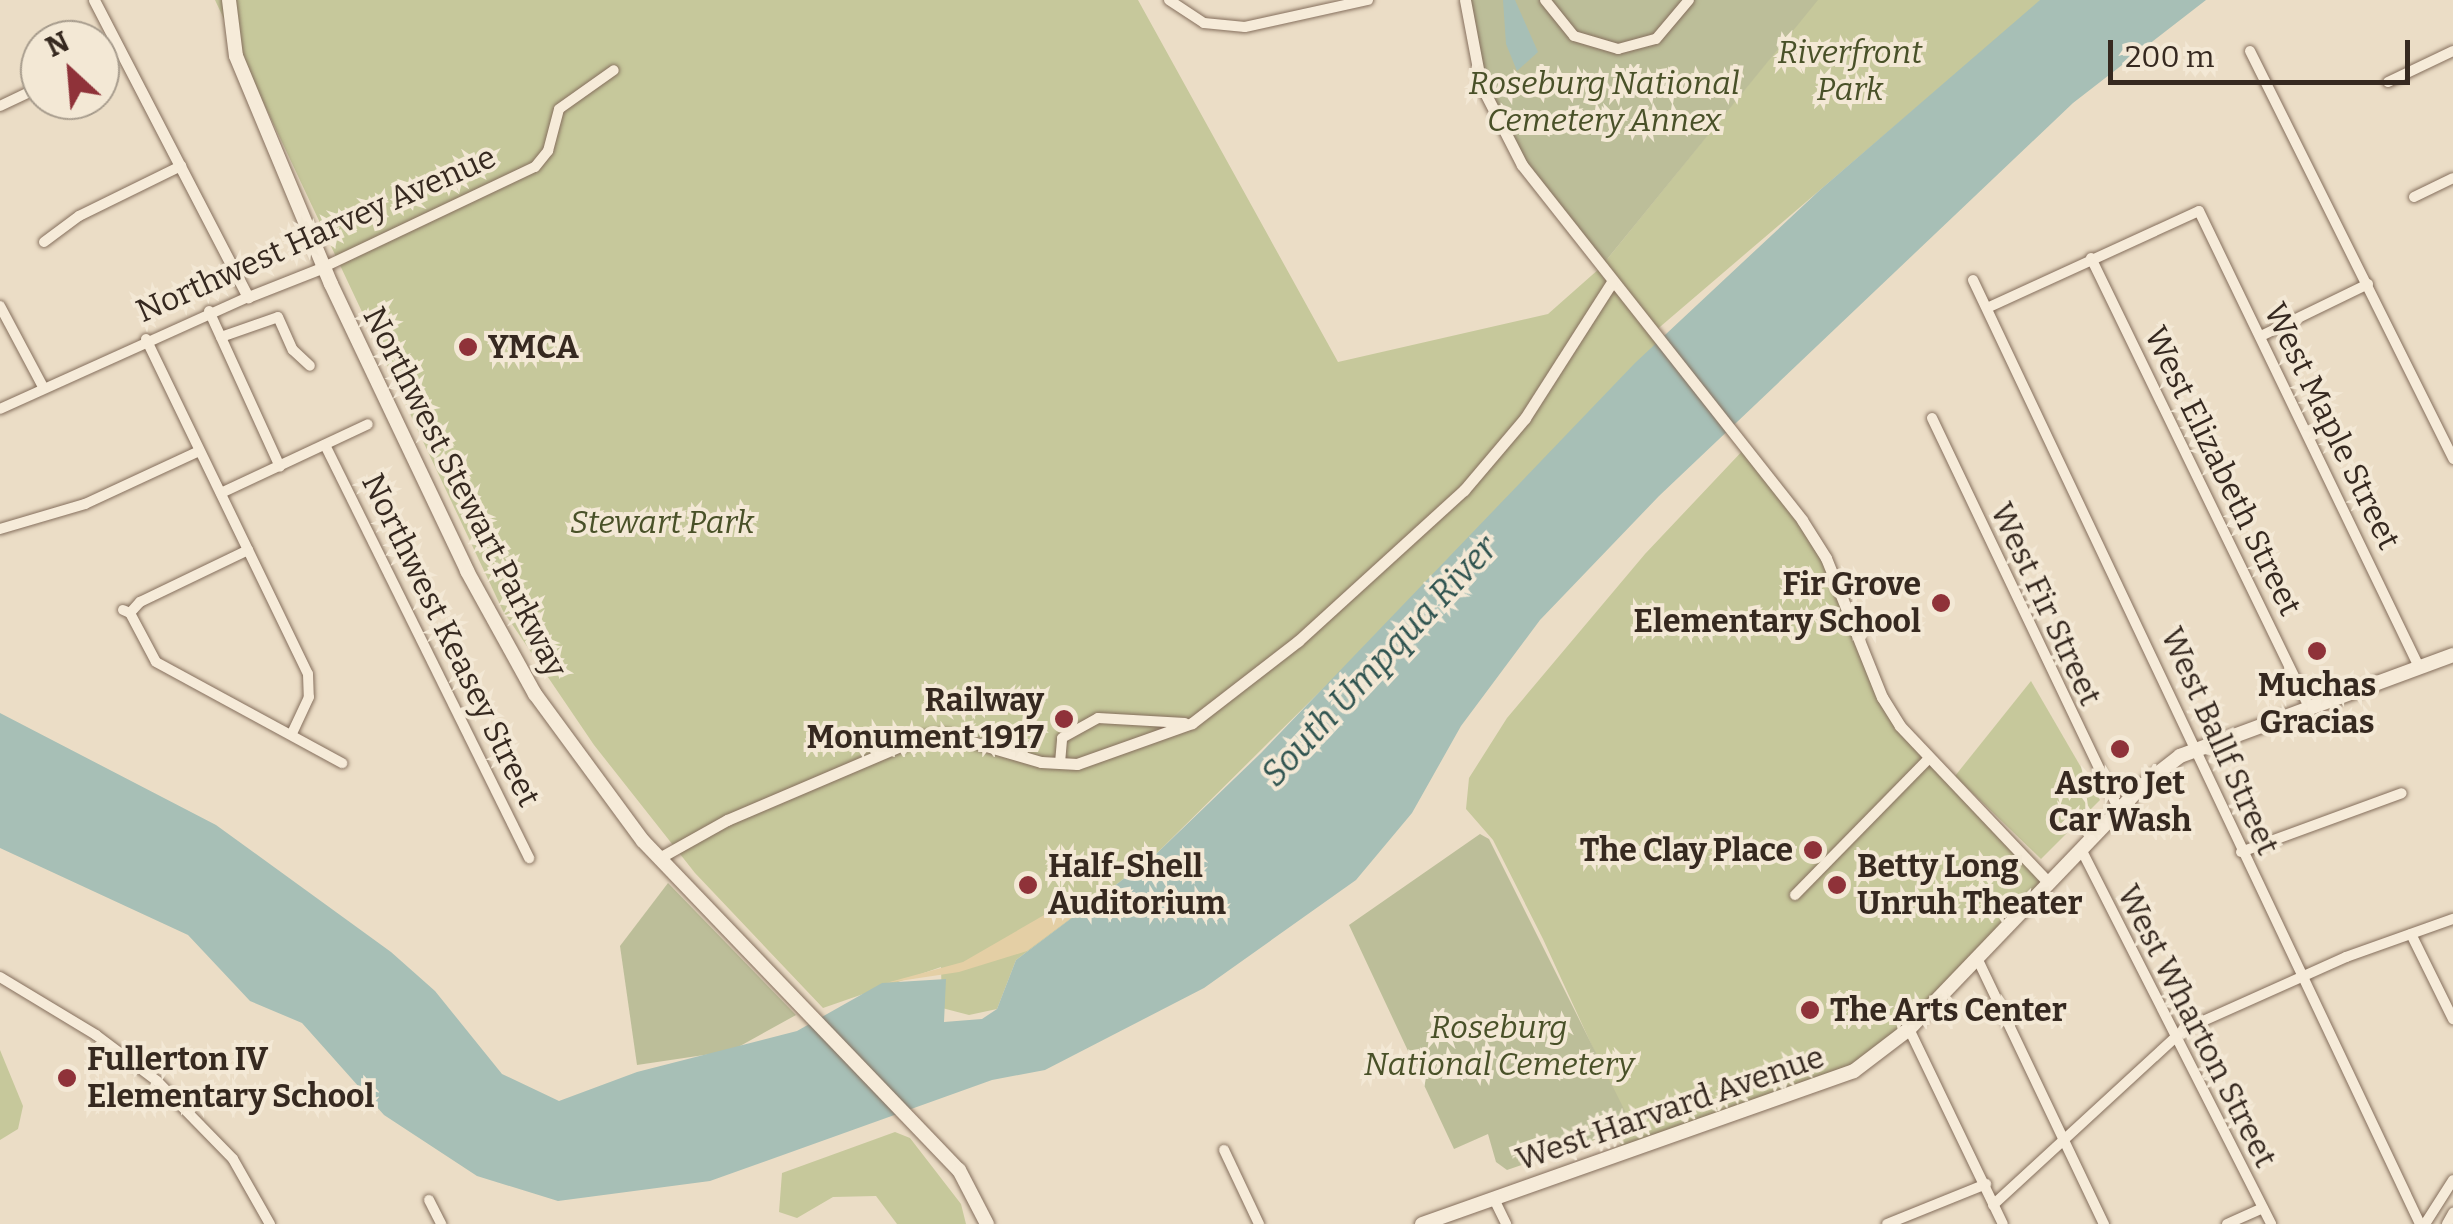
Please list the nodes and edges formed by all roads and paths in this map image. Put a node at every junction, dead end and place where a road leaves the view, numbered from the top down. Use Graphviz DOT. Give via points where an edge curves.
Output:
graph roads {
  1 [pos="229,0"];
  2 [pos="1169,0"];
  3 [pos="1368,0"];
  4 [pos="1464,0"];
  5 [pos="1545,0"];
  6 [pos="1689,0"];
  7 [pos="120,50"];
  8 [pos="2250,51"];
  9 [pos="2453,52"];
  10 [pos="614,70"];
  11 [pos="2388,82"];
  12 [pos="180,166"];
  13 [pos="2453,178"];
  14 [pos="2414,196"];
  15 [pos="44,242"];
  16 [pos="2092,258"];
  17 [pos="324,267"];
  18 [pos="1972,280"];
  19 [pos="1612,282"];
  20 [pos="2368,284"];
  21 [pos="248,297"];
  22 [pos="0,306"];
  23 [pos="1986,308"];
  24 [pos="208,311"];
  25 [pos="2261,336"];
  26 [pos="220,337"];
  27 [pos="146,339"];
  28 [pos="310,366"];
  29 [pos="43,387"];
  30 [pos="0,409"];
  31 [pos="1932,418"];
  32 [pos="368,424"];
  33 [pos="325,445"];
  34 [pos="199,451"];
  35 [pos="2453,459"];
  36 [pos="280,466"];
  37 [pos="221,493"];
  38 [pos="0,529"];
  39 [pos="248,550"];
  40 [pos="2453,655"];
  41 [pos="2419,667"];
  42 [pos="2309,706"];
  43 [pos="1192,724"];
  44 [pos="293,732"];
  45 [pos="2196,747"];
  46 [pos="1927,760"];
  47 [pos="342,762"];
  48 [pos="1060,764"];
  49 [pos="2402,792"];
  50 [pos="2119,810"];
  51 [pos="2082,851"];
  52 [pos="2241,852"];
  53 [pos="529,858"];
  54 [pos="659,858"];
  55 [pos="2050,883"];
  56 [pos="1795,894"];
  57 [pos="2453,919"];
  58 [pos="2410,934"];
  59 [pos="1977,958"];
  60 [pos="2301,976"];
  61 [pos="0,977"];
  62 [pos="2453,1019"];
  63 [pos="1908,1029"];
  64 [pos="2174,1036"];
  65 [pos="2063,1139"];
  66 [pos="1224,1150"];
  67 [pos="2453,1180"];
  68 [pos="1986,1184"];
  69 [pos="1494,1199"];
  70 [pos="429,1200"];
  71 [pos="1993,1206"];
  72 [pos="2263,1208"];
  73 [pos="2453,1212"];
  74 [pos="270,1224"];
  75 [pos="441,1224"];
  76 [pos="987,1224"];
  77 [pos="1259,1224"];
  78 [pos="1422,1224"];
  79 [pos="1506,1224"];
  80 [pos="1887,1224"];
  81 [pos="2003,1224"];
  82 [pos="2104,1224"];
  83 [pos="2228,1224"];
  84 [pos="2270,1224"];
  85 [pos="2422,1224"];
  86 [pos="2447,1224"];
  1 -- 17 [label="main road, Northwest Stewart Parkway" via="236,56"];
  2 -- 3 [label="street" via="1204,22 1244,28"];
  4 -- 19 [label="street" via="1481,85 1499,128"];
  5 -- 6 [label="street" via="1574,36 1618,49 1656,39"];
  7 -- 12 [label="street"];
  8 -- 20 [label="street"];
  9 -- 11 [label="street"];
  10 -- 17 [label="street, Northwest Harvey Avenue" via="558,109 547,153 535,166"];
  12 -- 15 [label="street" via="78,216"];
  12 -- 21 [label="street"];
  13 -- 14 [label="street"];
  16 -- 23 [label="street"];
  16 -- 25 [label="street, West Maple Street" via="2196,210"];
  16 -- 42 [label="street, West Elizabeth Street"];
  17 -- 21 [label="street, Northwest Harvey Avenue"];
  17 -- 54 [label="main road, Northwest Stewart Parkway" via="516,662 590,772"];
  18 -- 23 [label="street, West Ballf Street"];
  19 -- 43 [label="street" via="1533,407 1464,490 1298,641"];
  19 -- 46 [label="street" via="1747,446 1826,558 1882,697"];
  20 -- 25 [label="street"];
  20 -- 35 [label="street"];
  21 -- 24 [label="street, Northwest Harvey Avenue"];
  22 -- 29 [label="street"];
  23 -- 45 [label="street, West Ballf Street"];
  24 -- 26 [label="street"];
  24 -- 27 [label="street, Northwest Harvey Avenue"];
  25 -- 41 [label="street, West Maple Street"];
  26 -- 28 [label="street" via="276,311 293,350"];
  26 -- 36 [label="street"];
  27 -- 29 [label="street, Northwest Harvey Avenue"];
  27 -- 34 [label="street"];
  29 -- 30 [label="street, Northwest Harvey Avenue"];
  31 -- 50 [label="street, West Fir Street"];
  32 -- 33 [label="street"];
  33 -- 36 [label="street"];
  33 -- 53 [label="street, Northwest Keasey Street"];
  34 -- 37 [label="street"];
  34 -- 38 [label="street" via="76,508"];
  36 -- 37 [label="street"];
  37 -- 39 [label="street"];
  39 -- 44 [label="street" via="308,674 310,697"];
  39 -- 44 [label="street" via="126,611 156,662"];
  40 -- 41 [label="main road, West Harvard Avenue"];
  41 -- 42 [label="main road, West Harvard Avenue"];
  42 -- 45 [label="main road, West Harvard Avenue"];
  43 -- 48 [label="street" via="1091,762"];
  43 -- 48 [label="street" via="1098,718 1062,738"];
  44 -- 47 [label="street"];
  45 -- 50 [label="main road, West Harvard Avenue"];
  45 -- 52 [label="street, West Ballf Street"];
  46 -- 55 [label="street"];
  46 -- 56 [label="street"];
  48 -- 54 [label="street" via="945,734 924,736 727,820"];
  49 -- 52 [label="street"];
  50 -- 51 [label="main road, West Harvard Avenue"];
  51 -- 55 [label="main road, West Harvard Avenue"];
  51 -- 64 [label="street, West Wharton Street"];
  52 -- 60 [label="street, West Ballf Street"];
  54 -- 76 [label="main road, Northwest Stewart Parkway" via="959,1170"];
  55 -- 59 [label="main road, West Harvard Avenue"];
  57 -- 58 [label="street"];
  58 -- 60 [label="street"];
  58 -- 62 [label="street"];
  59 -- 63 [label="main road, West Harvard Avenue"];
  59 -- 65 [label="street"];
  60 -- 64 [label="street"];
  60 -- 85 [label="street, West Ballf Street"];
  61 -- 74 [label="street" via="96,1035 186,1108 242,1171"];
  63 -- 68 [label="street"];
  63 -- 69 [label="main road, West Harvard Avenue" via="1867,1063 1820,1088"];
  64 -- 65 [label="street"];
  64 -- 72 [label="street, West Wharton Street"];
  65 -- 71 [label="street"];
  65 -- 82 [label="street"];
  66 -- 77 [label="street"];
  67 -- 85 [label="street"];
  68 -- 71 [label="street"];
  68 -- 80 [label="street"];
  69 -- 78 [label="main road, West Harvard Avenue"];
  69 -- 79 [label="street"];
  70 -- 75 [label="street"];
  71 -- 81 [label="street"];
  72 -- 83 [label="street"];
  72 -- 84 [label="street, West Wharton Street"];
  73 -- 86 [label="street"];
}
